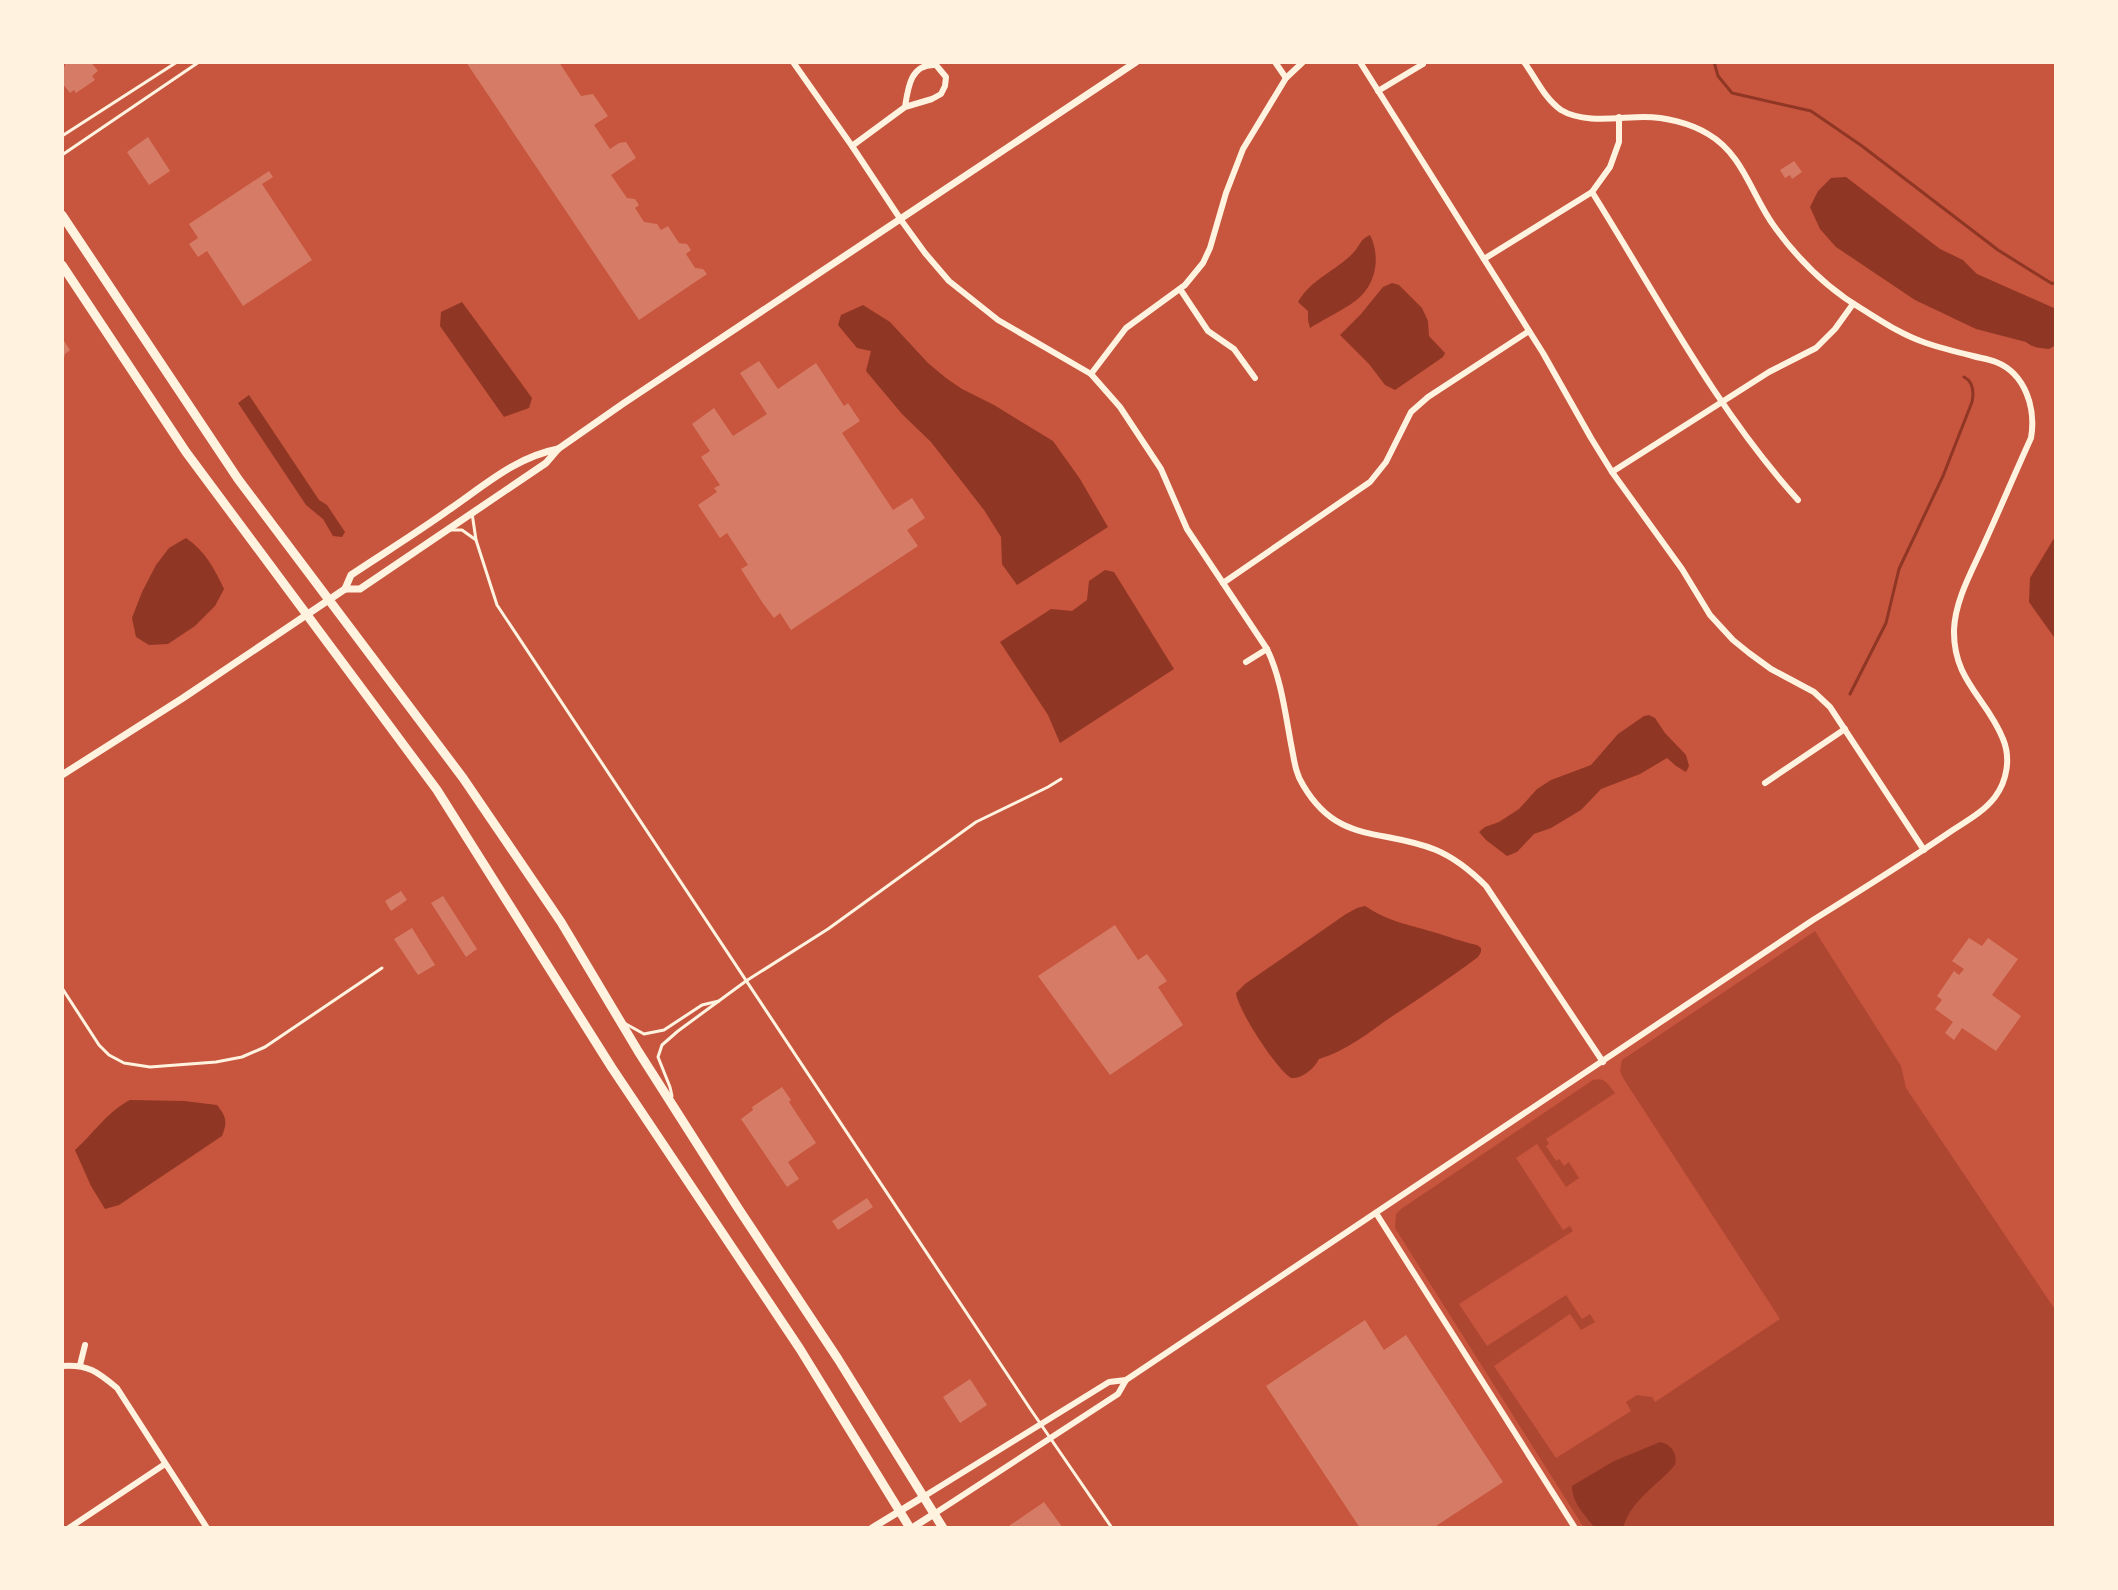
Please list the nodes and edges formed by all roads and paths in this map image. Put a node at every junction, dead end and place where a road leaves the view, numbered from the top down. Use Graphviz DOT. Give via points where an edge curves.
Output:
graph roads {
  1 [pos="177,62"];
  2 [pos="199,62"];
  3 [pos="793,62"];
  4 [pos="1136,62"];
  5 [pos="1275,62"];
  6 [pos="1303,62"];
  7 [pos="1360,62"];
  8 [pos="1524,62"];
  9 [pos="1423,64"];
  10 [pos="1286,78"];
  11 [pos="1378,91"];
  12 [pos="905,107"];
  13 [pos="1619,117"];
  14 [pos="62,136"];
  15 [pos="852,146"];
  16 [pos="62,155"];
  17 [pos="1592,192"];
  18 [pos="62,215"];
  19 [pos="901,220"];
  20 [pos="1484,259"];
  21 [pos="62,265"];
  22 [pos="1180,289"];
  23 [pos="1853,304"];
  24 [pos="1529,331"];
  25 [pos="1091,374"];
  26 [pos="1255,378"];
  27 [pos="1721,402"];
  28 [pos="558,449"];
  29 [pos="1612,472"];
  30 [pos="1798,500"];
  31 [pos="472,513"];
  32 [pos="448,530"];
  33 [pos="476,540"];
  34 [pos="1223,583"];
  35 [pos="345,589"];
  36 [pos="329,599"];
  37 [pos="306,615"];
  38 [pos="1267,649"];
  39 [pos="1246,662"];
  40 [pos="1845,729"];
  41 [pos="62,775"];
  42 [pos="1061,779"];
  43 [pos="1765,783"];
  44 [pos="1924,850"];
  45 [pos="382,968"];
  46 [pos="746,981"];
  47 [pos="62,988"];
  48 [pos="723,1000"];
  49 [pos="619,1019"];
  50 [pos="1603,1062"];
  51 [pos="674,1108"];
  52 [pos="1376,1213"];
  53 [pos="85,1345"];
  54 [pos="80,1365"];
  55 [pos="62,1366"];
  56 [pos="1126,1380"];
  57 [pos="1041,1424"];
  58 [pos="1051,1438"];
  59 [pos="165,1464"];
  60 [pos="923,1497"];
  61 [pos="899,1511"];
  62 [pos="934,1514"];
  63 [pos="69,1528"];
  64 [pos="207,1528"];
  65 [pos="872,1528"];
  66 [pos="911,1528"];
  67 [pos="943,1528"];
  68 [pos="1112,1528"];
  69 [pos="1575,1528"];
  1 -- 14 [label="lane"];
  2 -- 16 [label="lane"];
  3 -- 15 [label="street"];
  4 -- 19 [label="street"];
  5 -- 10 [label="street"];
  6 -- 10 [label="street"];
  7 -- 11 [label="street"];
  8 -- 13 [label="street" via="1563,111"];
  9 -- 11 [label="street"];
  10 -- 22 [label="street" via="1235,166 1207,255"];
  11 -- 20 [label="street"];
  12 -- 12 [label="street" via="941,94 946,77 936,65 920,67 913,75"];
  12 -- 15 [label="street"];
  13 -- 17 [label="street" via="1619,142 1610,167"];
  13 -- 23 [label="street" via="1672,120 1718,141 1738,162 1775,227"];
  15 -- 19 [label="street"];
  17 -- 20 [label="street"];
  17 -- 27 [label="street"];
  18 -- 36 [label="main road" via="238,479"];
  19 -- 25 [label="street" via="946,278 977,305"];
  19 -- 28 [label="street"];
  20 -- 24 [label="street"];
  21 -- 37 [label="main road" via="186,452"];
  22 -- 25 [label="street" via="1126,328"];
  22 -- 26 [label="street" via="1208,331 1234,349"];
  23 -- 27 [label="street" via="1816,348"];
  23 -- 44 [label="street" via="1899,333 1996,361 2026,390 2033,416 2031,438 1961,596 1954,628 1961,670 2005,742 2005,777 1987,805"];
  24 -- 29 [label="street"];
  24 -- 34 [label="street" via="1411,412 1386,462 1363,488"];
  25 -- 34 [label="street" via="1152,454 1187,529"];
  27 -- 29 [label="street"];
  27 -- 30 [label="street"];
  28 -- 31 [label="street" via="546,463"];
  28 -- 35 [label="street" via="537,453 498,474 351,575"];
  29 -- 40 [label="street" via="1720,626 1762,663 1814,692"];
  31 -- 32 [label="street"];
  31 -- 33 [label="lane"];
  32 -- 33 [label="lane" via="462,530"];
  32 -- 35 [label="street" via="360,589"];
  33 -- 46 [label="lane" via="497,605"];
  34 -- 38 [label="street"];
  35 -- 36 [label="street"];
  36 -- 37 [label="street"];
  36 -- 49 [label="main road" via="472,791"];
  37 -- 41 [label="street"];
  37 -- 61 [label="main road" via="437,790 612,1068 800,1349"];
  38 -- 39 [label="street"];
  38 -- 50 [label="street" via="1298,775 1319,809 1337,823 1437,851 1474,874"];
  40 -- 43 [label="street"];
  40 -- 44 [label="street"];
  42 -- 46 [label="lane" via="976,822"];
  44 -- 50 [label="street"];
  45 -- 47 [label="lane" via="242,1057 150,1067 109,1055"];
  46 -- 48 [label="lane"];
  46 -- 57 [label="lane"];
  48 -- 49 [label="lane" via="702,1005 664,1030 644,1034"];
  48 -- 51 [label="lane" via="662,1045 658,1057"];
  49 -- 51 [label="main road"];
  50 -- 52 [label="street"];
  51 -- 60 [label="main road"];
  52 -- 56 [label="street"];
  52 -- 69 [label="street"];
  53 -- 54 [label="street"];
  54 -- 55 [label="street"];
  54 -- 59 [label="street" via="117,1388"];
  56 -- 57 [label="street" via="1109,1382"];
  56 -- 58 [label="street" via="1118,1394"];
  57 -- 58 [label="lane"];
  57 -- 60 [label="street"];
  58 -- 62 [label="street"];
  58 -- 68 [label="lane"];
  59 -- 63 [label="street"];
  59 -- 64 [label="street"];
  60 -- 61 [label="street"];
  60 -- 62 [label="main road"];
  61 -- 65 [label="street"];
  61 -- 66 [label="main road"];
  62 -- 66 [label="street"];
  62 -- 67 [label="main road"];
}
